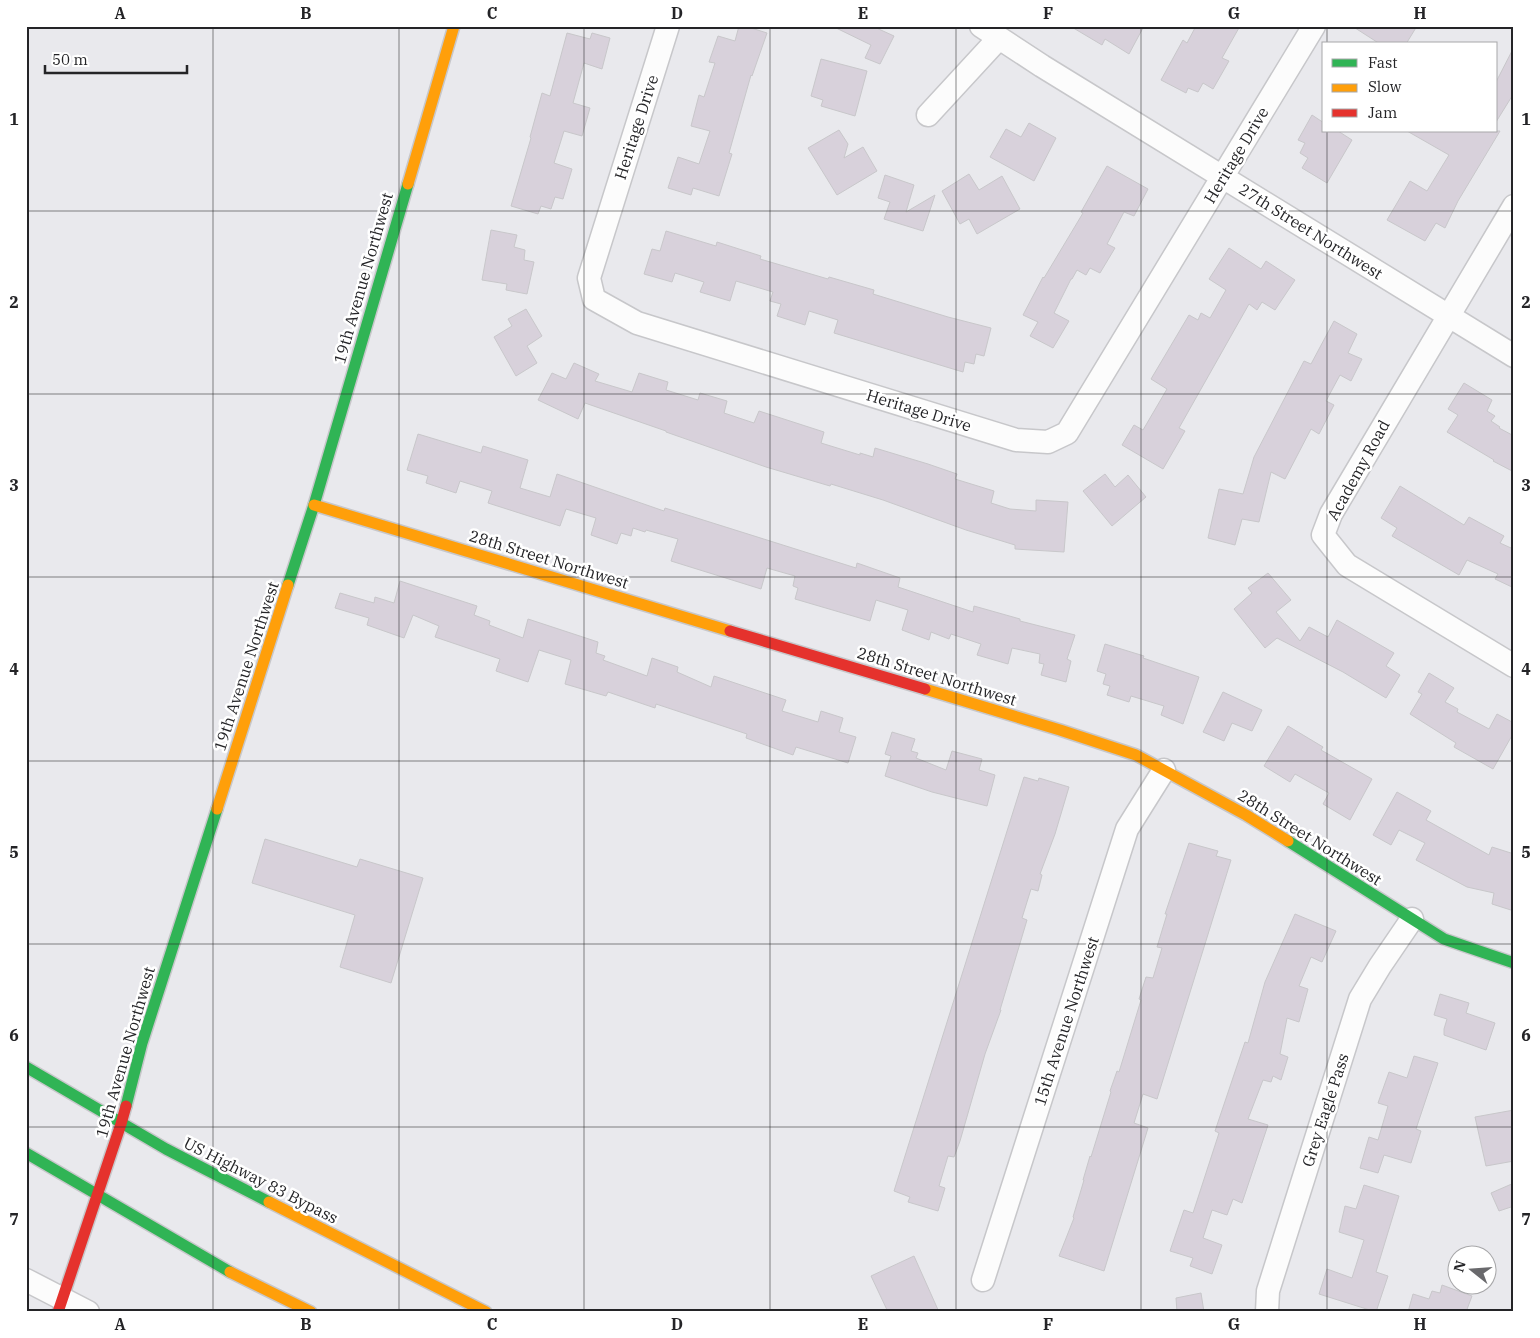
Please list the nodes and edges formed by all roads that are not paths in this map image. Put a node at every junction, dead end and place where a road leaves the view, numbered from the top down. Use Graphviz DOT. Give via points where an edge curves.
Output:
graph roads {
  1 [pos="454,26"];
  2 [pos="668,26"];
  3 [pos="1314,26"];
  4 [pos="990,32"];
  5 [pos="928,114"];
  6 [pos="1223,177"];
  7 [pos="1514,206"];
  8 [pos="1448,315"];
  9 [pos="1514,356"];
  10 [pos="314,505"];
  11 [pos="1514,666"];
  12 [pos="1164,770"];
  13 [pos="1412,919"];
  14 [pos="1514,963"];
  15 [pos="26,1067"];
  16 [pos="121,1124"];
  17 [pos="26,1153"];
  18 [pos="98,1196"];
  19 [pos="26,1280"];
  20 [pos="983,1280"];
  21 [pos="60,1305"];
  22 [pos="88,1312"];
  23 [pos="311,1312"];
  24 [pos="486,1312"];
  25 [pos="1267,1312"];
  1 -- 10 [label="main road, 19th Avenue Northwest"];
  2 -- 6 [label="street, Heritage Drive" via="589,278 594,300 637,322 1016,440 1048,442 1067,433"];
  3 -- 6 [label="street, Heritage Drive"];
  4 -- 5 [label="street"];
  4 -- 6 [label="street, 27th Street Northwest"];
  6 -- 8 [label="street, 27th Street Northwest"];
  7 -- 8 [label="street, Academy Road"];
  8 -- 9 [label="street, 27th Street Northwest"];
  8 -- 11 [label="street, Academy Road" via="1331,514 1323,535 1347,565"];
  10 -- 12 [label="main road, 28th Street Northwest" via="1060,730 1136,755"];
  10 -- 16 [label="main road, 19th Avenue Northwest" via="142,1043"];
  12 -- 13 [label="main road, 28th Street Northwest" via="1246,815"];
  12 -- 20 [label="street, 15th Avenue Northwest" via="1127,829"];
  13 -- 14 [label="main road, 28th Street Northwest" via="1444,939"];
  13 -- 25 [label="street, Grey Eagle Pass" via="1360,999 1268,1291"];
  15 -- 16 [label="main road, US Highway 83 Bypass"];
  16 -- 18 [label="main road, 19th Avenue Northwest"];
  16 -- 24 [label="main road, US Highway 83 Bypass"];
  17 -- 18 [label="main road"];
  18 -- 21 [label="main road, 19th Avenue Northwest"];
  18 -- 23 [label="main road" via="226,1270"];
  19 -- 21 [label="street"];
  21 -- 22 [label="street"];
}
